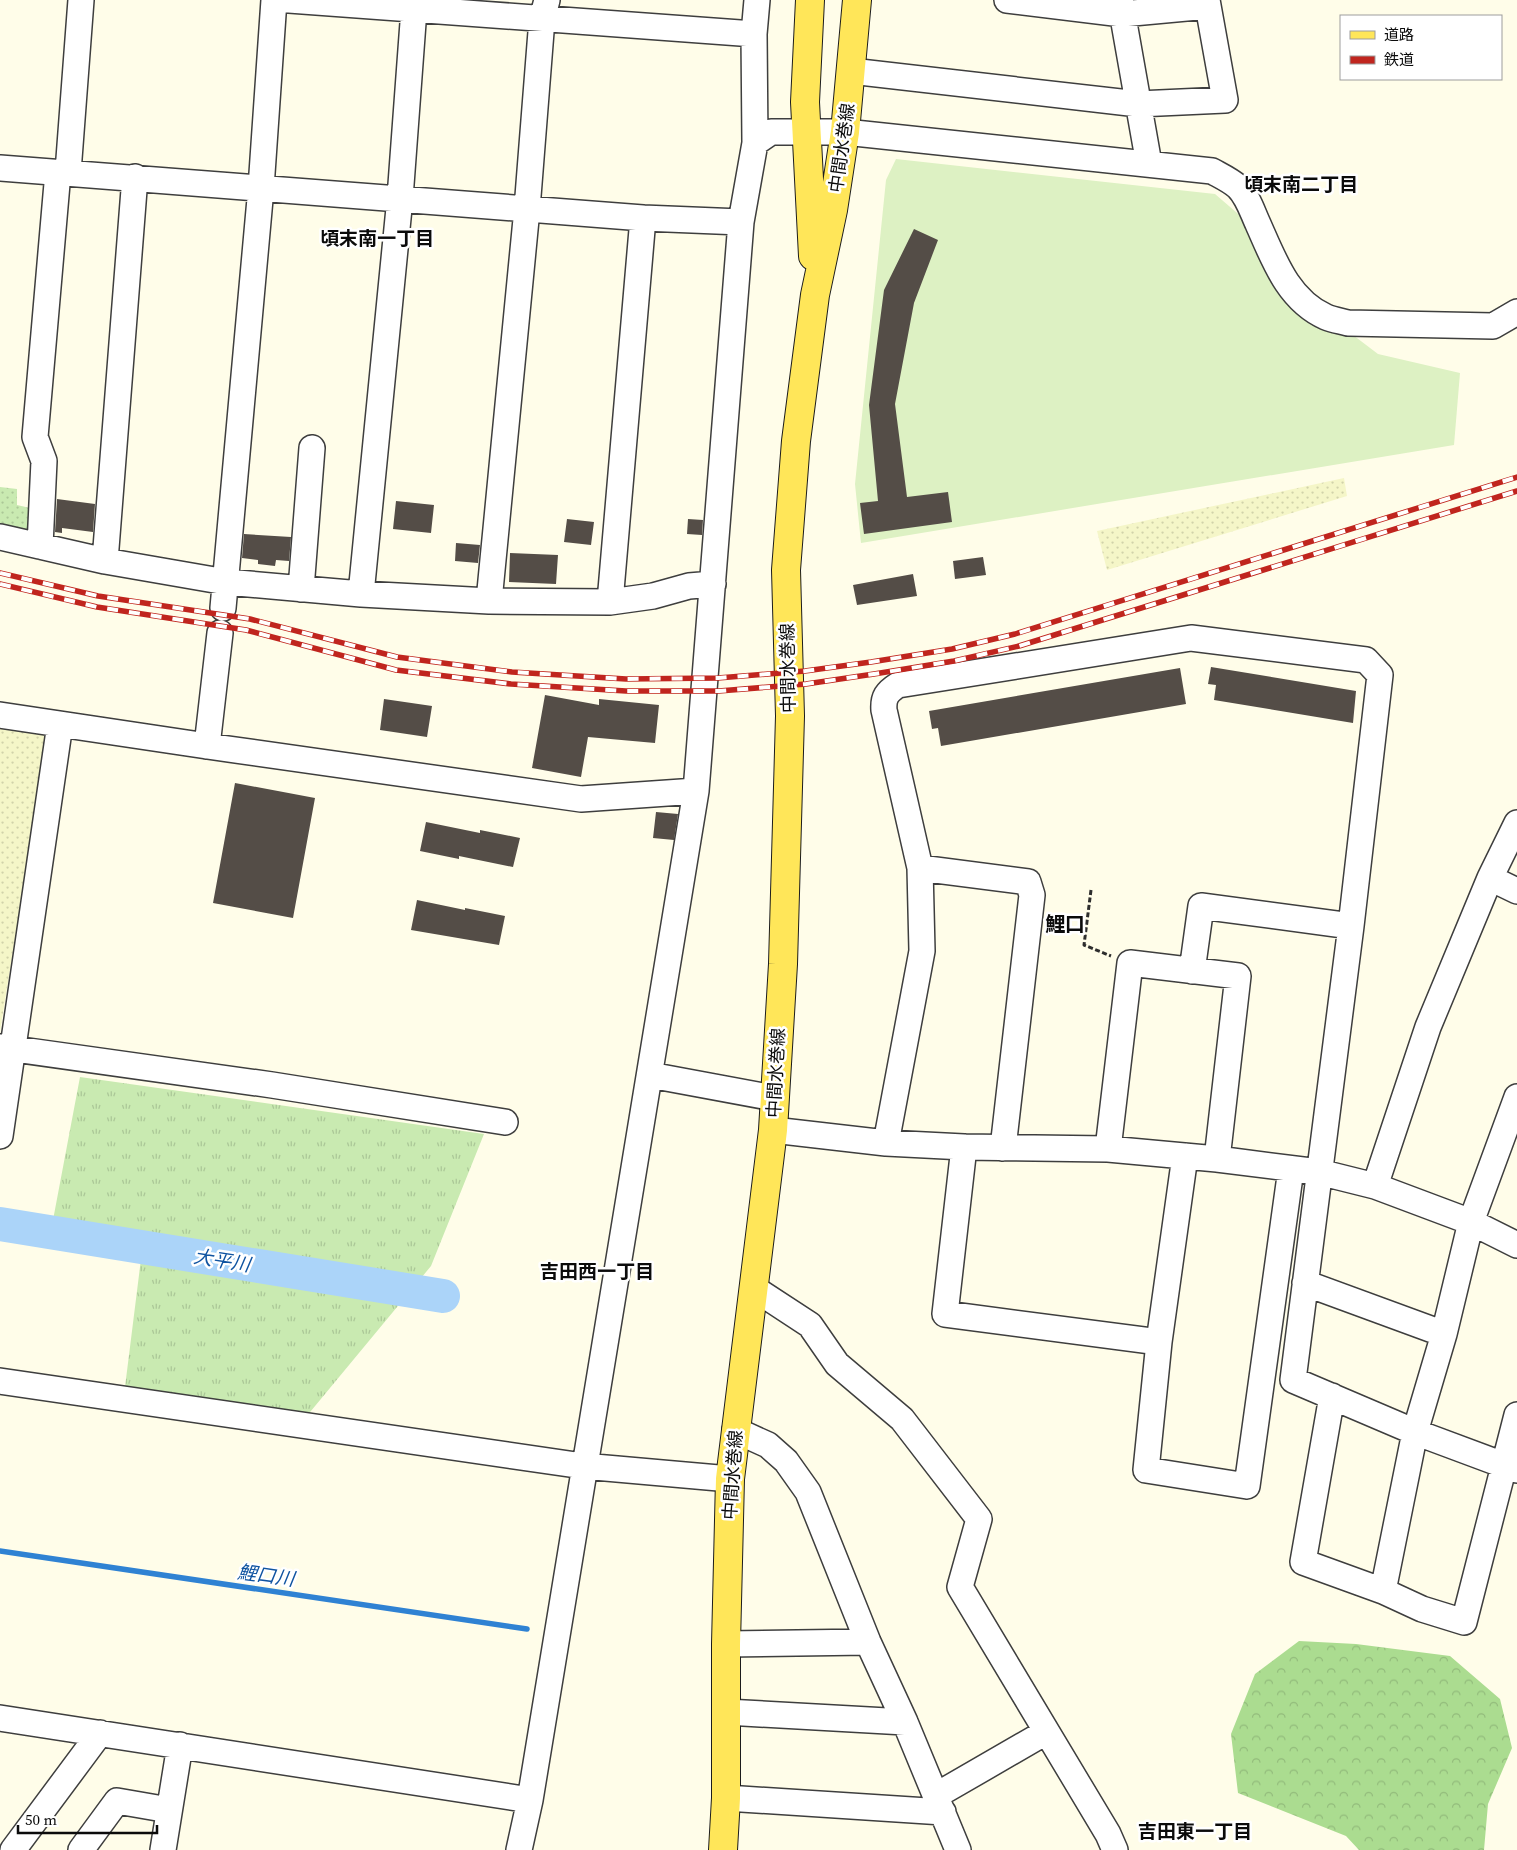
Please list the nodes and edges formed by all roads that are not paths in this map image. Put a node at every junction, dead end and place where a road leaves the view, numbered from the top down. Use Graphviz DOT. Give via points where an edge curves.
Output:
graph roads {
  1 [pos="81,0"];
  2 [pos="274,0"];
  3 [pos="289,0"];
  4 [pos="757,0"];
  5 [pos="810,0"];
  6 [pos="857,0"];
  7 [pos="1007,0"];
  8 [pos="333,2"];
  9 [pos="1207,3"];
  10 [pos="442,6"];
  11 [pos="1121,7"];
  12 [pos="414,9"];
  13 [pos="544,9"];
  14 [pos="754,34"];
  15 [pos="851,71"];
  16 [pos="1138,104"];
  17 [pos="845,132"];
  18 [pos="808,133"];
  19 [pos="754,143"];
  20 [pos="1149,164"];
  21 [pos="0,168"];
  22 [pos="63,172"];
  23 [pos="135,177"];
  24 [pos="261,188"];
  25 [pos="400,198"];
  26 [pos="528,209"];
  27 [pos="643,218"];
  28 [pos="741,222"];
  29 [pos="815,295"];
  30 [pos="1517,312"];
  31 [pos="312,448"];
  32 [pos="0,538"];
  33 [pos="40,546"];
  34 [pos="105,561"];
  35 [pos="226,582"];
  36 [pos="714,584"];
  37 [pos="301,589"];
  38 [pos="361,594"];
  39 [pos="489,601"];
  40 [pos="610,602"];
  41 [pos="223,608"];
  42 [pos="220,633"];
  43 [pos="0,715"];
  44 [pos="60,724"];
  45 [pos="207,746"];
  46 [pos="696,791"];
  47 [pos="1517,823"];
  48 [pos="920,868"];
  49 [pos="1490,878"];
  50 [pos="1517,891"];
  51 [pos="1351,926"];
  52 [pos="1192,971"];
  53 [pos="6,1048"];
  54 [pos="650,1075"];
  55 [pos="774,1098"];
  56 [pos="1517,1098"];
  57 [pos="505,1122"];
  58 [pos="773,1130"];
  59 [pos="0,1136"];
  60 [pos="886,1143"];
  61 [pos="964,1147"];
  62 [pos="1003,1148"];
  63 [pos="1108,1149"];
  64 [pos="1185,1156"];
  65 [pos="1217,1159"];
  66 [pos="1291,1169"];
  67 [pos="1319,1172"];
  68 [pos="1375,1186"];
  69 [pos="1471,1222"];
  70 [pos="1517,1245"];
  71 [pos="1305,1283"];
  72 [pos="755,1289"];
  73 [pos="1444,1334"];
  74 [pos="1159,1342"];
  75 [pos="0,1381"];
  76 [pos="1332,1396"];
  77 [pos="1517,1415"];
  78 [pos="735,1430"];
  79 [pos="1415,1432"];
  80 [pos="583,1466"];
  81 [pos="1511,1468"];
  82 [pos="730,1479"];
  83 [pos="1383,1591"];
  84 [pos="868,1642"];
  85 [pos="726,1644"];
  86 [pos="726,1712"];
  87 [pos="0,1718"];
  88 [pos="905,1722"];
  89 [pos="1046,1732"];
  90 [pos="100,1733"];
  91 [pos="180,1745"];
  92 [pos="726,1798"];
  93 [pos="530,1800"];
  94 [pos="940,1804"];
  95 [pos="169,1810"];
  96 [pos="526,1848"];
  97 [pos="13,1850"];
  98 [pos="80,1850"];
  99 [pos="163,1850"];
  100 [pos="723,1850"];
  101 [pos="958,1850"];
  102 [pos="1115,1850"];
  1 -- 22 [label="street"];
  2 -- 24 [label="street"];
  3 -- 8 [label="street"];
  4 -- 14 [label="street"];
  5 -- 18 [label="main road, 中間水巻線" via="805,102"];
  6 -- 15 [label="main road, 中間水巻線"];
  7 -- 11 [label="street"];
  8 -- 12 [label="street"];
  9 -- 11 [label="street"];
  9 -- 16 [label="street" via="1225,100"];
  10 -- 12 [label="street"];
  10 -- 13 [label="street"];
  11 -- 16 [label="street"];
  12 -- 25 [label="street"];
  13 -- 14 [label="street"];
  13 -- 26 [label="street"];
  14 -- 19 [label="street"];
  15 -- 16 [label="street"];
  15 -- 17 [label="main road, 中間水巻線"];
  16 -- 20 [label="street"];
  17 -- 18 [label="street"];
  17 -- 20 [label="street"];
  17 -- 29 [label="main road, 中間水巻線"];
  18 -- 19 [label="street" via="771,132"];
  18 -- 29 [label="main road, 中間水巻線"];
  19 -- 28 [label="street"];
  20 -- 30 [label="street" via="1212,171 1238,187 1247,198 1277,267 1292,290 1309,308 1327,318 1348,323 1493,326"];
  21 -- 22 [label="street"];
  22 -- 23 [label="street"];
  22 -- 33 [label="street" via="35,437 44,461"];
  23 -- 24 [label="street"];
  23 -- 34 [label="street"];
  24 -- 25 [label="street"];
  24 -- 35 [label="street"];
  25 -- 26 [label="street"];
  25 -- 38 [label="street"];
  26 -- 27 [label="street"];
  26 -- 39 [label="street"];
  27 -- 28 [label="street"];
  27 -- 40 [label="street"];
  28 -- 36 [label="street"];
  29 -- 55 [label="main road, 中間水巻線" via="796,441 786,570 790,716 783,964"];
  31 -- 37 [label="street"];
  32 -- 33 [label="street"];
  33 -- 34 [label="street"];
  34 -- 35 [label="street"];
  35 -- 37 [label="street"];
  35 -- 41 [label="street"];
  36 -- 40 [label="street"];
  36 -- 46 [label="street"];
  37 -- 38 [label="street"];
  38 -- 39 [label="street"];
  39 -- 40 [label="street"];
  42 -- 45 [label="street"];
  43 -- 44 [label="street"];
  44 -- 45 [label="street"];
  44 -- 53 [label="street"];
  45 -- 46 [label="street" via="581,799"];
  46 -- 54 [label="street"];
  47 -- 49 [label="street"];
  48 -- 51 [label="street" via="884,710 883,699 898,686 1190,638 1366,660 1380,675"];
  48 -- 60 [label="street" via="922,951"];
  48 -- 62 [label="street" via="1028,882 1032,895"];
  49 -- 50 [label="street"];
  49 -- 68 [label="street" via="1428,1027"];
  51 -- 52 [label="street" via="1201,906"];
  51 -- 67 [label="street"];
  52 -- 63 [label="street" via="1130,963"];
  52 -- 65 [label="street" via="1238,976"];
  53 -- 57 [label="street"];
  53 -- 59 [label="street"];
  54 -- 55 [label="street"];
  54 -- 80 [label="street"];
  55 -- 58 [label="main road, 中間水巻線"];
  56 -- 69 [label="street"];
  58 -- 60 [label="street"];
  58 -- 72 [label="main road, 中間水巻線"];
  60 -- 61 [label="street"];
  61 -- 62 [label="street"];
  61 -- 74 [label="street" via="945,1314"];
  62 -- 63 [label="street"];
  63 -- 64 [label="street"];
  64 -- 65 [label="street"];
  64 -- 74 [label="street"];
  65 -- 66 [label="street"];
  66 -- 67 [label="street"];
  66 -- 74 [label="street" via="1247,1486 1146,1470"];
  67 -- 68 [label="street"];
  67 -- 71 [label="street"];
  68 -- 69 [label="street"];
  69 -- 70 [label="street"];
  69 -- 73 [label="street"];
  71 -- 73 [label="street"];
  71 -- 76 [label="street" via="1293,1380"];
  72 -- 78 [label="main road, 中間水巻線"];
  72 -- 89 [label="street" via="810,1325 837,1364 902,1419 979,1520 960,1587"];
  73 -- 79 [label="street"];
  75 -- 80 [label="street"];
  76 -- 79 [label="street"];
  76 -- 83 [label="street" via="1303,1562"];
  77 -- 81 [label="street"];
  78 -- 82 [label="main road, 中間水巻線"];
  78 -- 84 [label="street" via="768,1445 786,1461 808,1492"];
  79 -- 81 [label="street"];
  79 -- 83 [label="street"];
  80 -- 82 [label="street"];
  80 -- 93 [label="street"];
  81 -- 83 [label="street" via="1464,1622 1422,1609"];
  82 -- 85 [label="main road, 中間水巻線"];
  84 -- 85 [label="street"];
  84 -- 88 [label="street"];
  85 -- 86 [label="main road, 中間水巻線"];
  86 -- 88 [label="street"];
  86 -- 92 [label="main road, 中間水巻線"];
  87 -- 90 [label="street"];
  88 -- 94 [label="street"];
  89 -- 94 [label="street"];
  89 -- 102 [label="street"];
  90 -- 91 [label="street"];
  90 -- 97 [label="street"];
  91 -- 93 [label="street"];
  91 -- 95 [label="street"];
  92 -- 94 [label="street"];
  92 -- 100 [label="main road, 中間水巻線"];
  93 -- 96 [label="street"];
  94 -- 101 [label="street"];
  95 -- 98 [label="street" via="117,1801"];
  95 -- 99 [label="street"];
}
